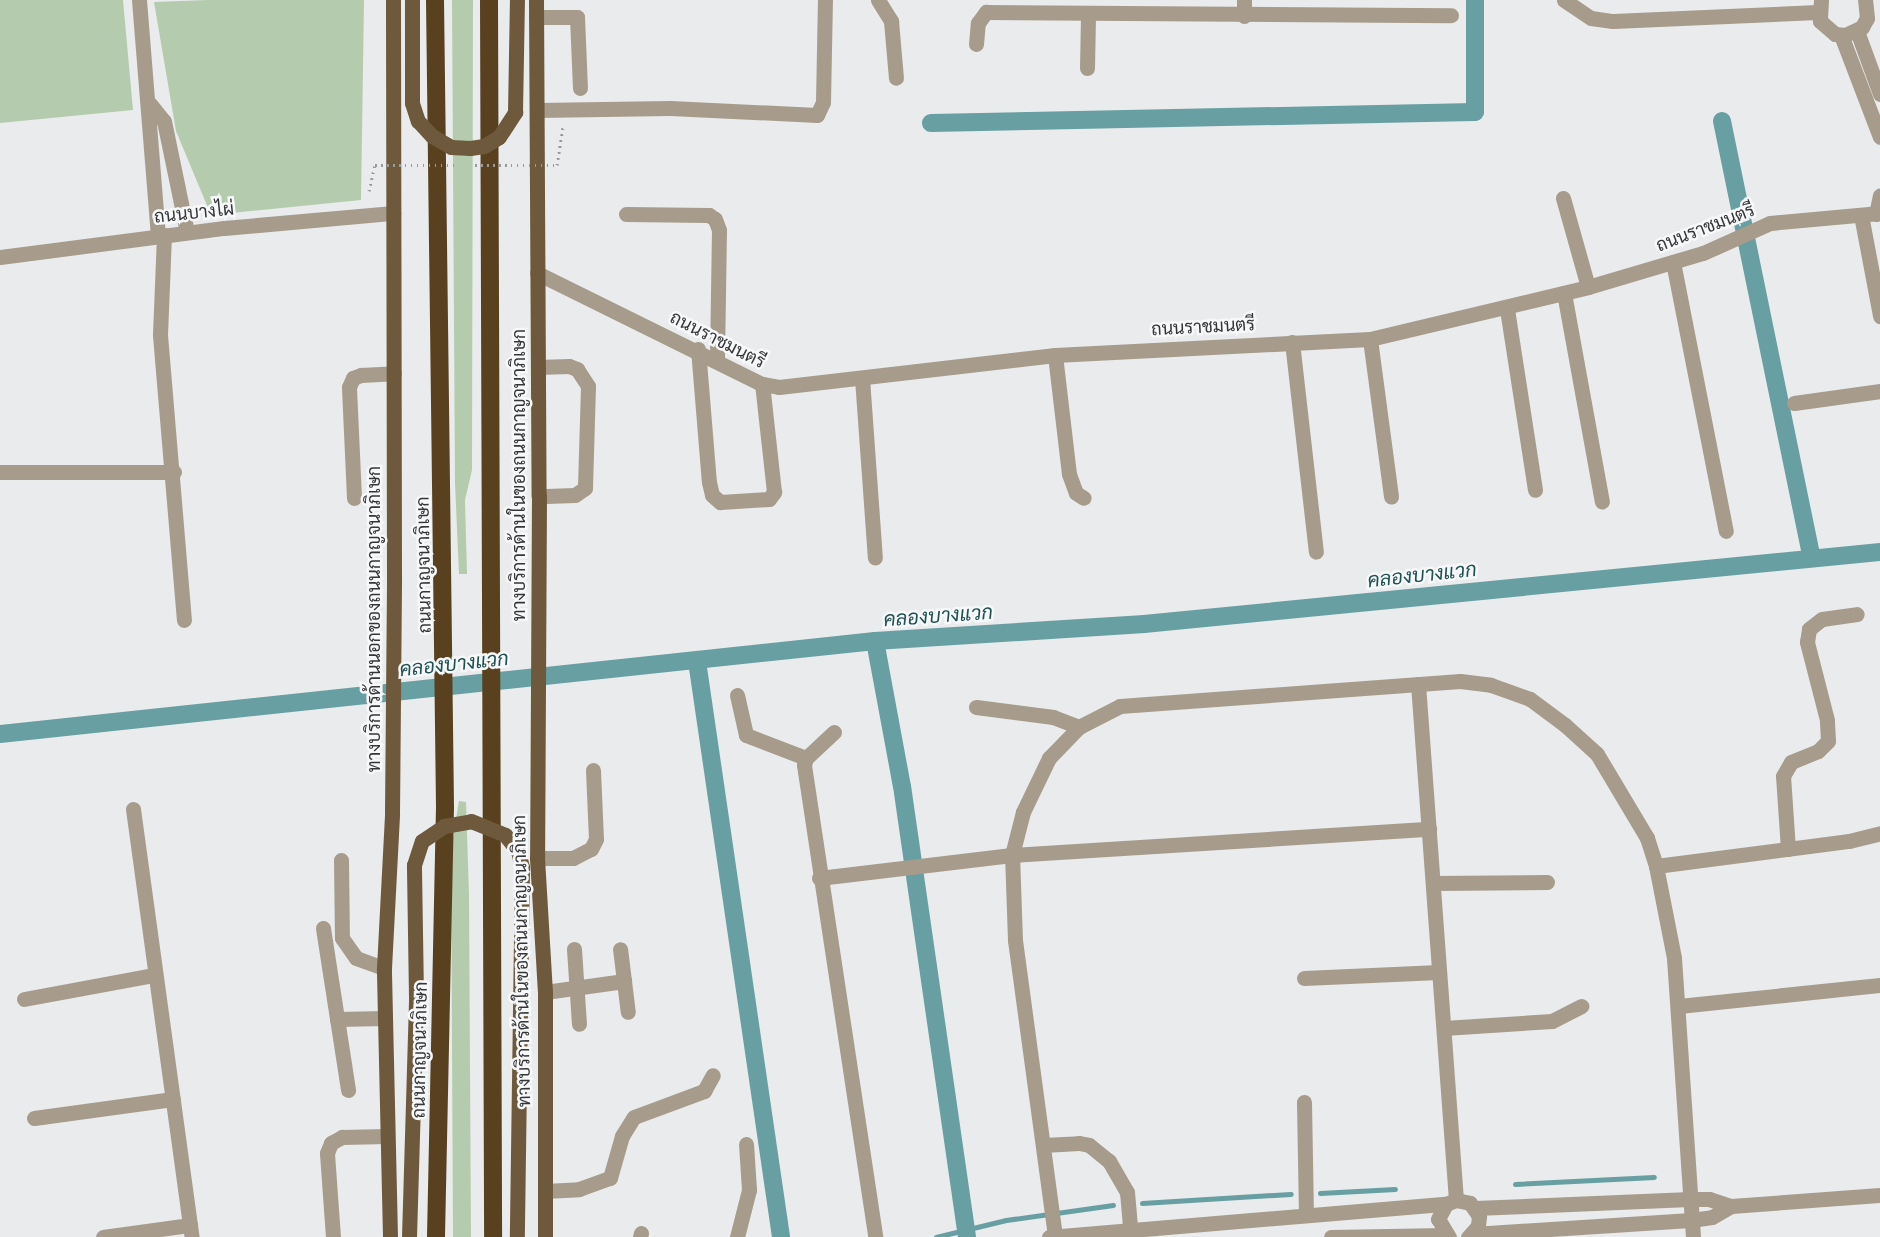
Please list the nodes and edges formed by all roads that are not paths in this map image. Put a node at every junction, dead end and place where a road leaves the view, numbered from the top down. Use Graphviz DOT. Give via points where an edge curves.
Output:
graph roads {
  1 [pos="139,0"];
  2 [pos="393,0"];
  3 [pos="412,0"];
  4 [pos="435,0"];
  5 [pos="489,0"];
  6 [pos="518,0"];
  7 [pos="536,0"];
  8 [pos="825,0"];
  9 [pos="878,0"];
  10 [pos="1244,0"];
  11 [pos="1264,0"];
  12 [pos="1564,0"];
  13 [pos="1819,6"];
  14 [pos="1871,6"];
  15 [pos="1088,15"];
  16 [pos="1451,15"];
  17 [pos="536,16"];
  18 [pos="1244,16"];
  19 [pos="1263,16"];
  20 [pos="1857,31"];
  21 [pos="1841,34"];
  22 [pos="976,44"];
  23 [pos="1087,68"];
  24 [pos="896,78"];
  25 [pos="580,88"];
  26 [pos="1880,93"];
  27 [pos="150,104"];
  28 [pos="537,110"];
  29 [pos="1880,137"];
  30 [pos="1880,195"];
  31 [pos="1563,198"];
  32 [pos="393,213"];
  33 [pos="626,214"];
  34 [pos="1872,214"];
  35 [pos="187,232"];
  36 [pos="161,236"];
  37 [pos="0,257"];
  38 [pos="1674,262"];
  39 [pos="537,273"];
  40 [pos="1588,287"];
  41 [pos="1564,293"];
  42 [pos="1507,309"];
  43 [pos="1880,316"];
  44 [pos="1370,339"];
  45 [pos="1292,342"];
  46 [pos="698,350"];
  47 [pos="1055,355"];
  48 [pos="717,359"];
  49 [pos="538,367"];
  50 [pos="394,373"];
  51 [pos="862,378"];
  52 [pos="762,384"];
  53 [pos="1880,391"];
  54 [pos="1794,403"];
  55 [pos="0,472"];
  56 [pos="174,472"];
  57 [pos="1535,490"];
  58 [pos="539,496"];
  59 [pos="1391,497"];
  60 [pos="354,498"];
  61 [pos="1084,498"];
  62 [pos="1602,502"];
  63 [pos="1725,531"];
  64 [pos="1316,552"];
  65 [pos="875,558"];
  66 [pos="1857,614"];
  67 [pos="184,620"];
  68 [pos="1418,684"];
  69 [pos="737,695"];
  70 [pos="976,707"];
  71 [pos="1079,727"];
  72 [pos="834,732"];
  73 [pos="806,758"];
  74 [pos="593,770"];
  75 [pos="133,809"];
  76 [pos="1429,829"];
  77 [pos="1880,832"];
  78 [pos="1788,849"];
  79 [pos="1012,855"];
  80 [pos="537,858"];
  81 [pos="341,860"];
  82 [pos="1656,866"];
  83 [pos="819,878"];
  84 [pos="1547,882"];
  85 [pos="1433,883"];
  86 [pos="323,928"];
  87 [pos="574,949"];
  88 [pos="620,949"];
  89 [pos="384,968"];
  90 [pos="1439,972"];
  91 [pos="153,975"];
  92 [pos="1304,978"];
  93 [pos="624,981"];
  94 [pos="1880,985"];
  95 [pos="577,986"];
  96 [pos="545,992"];
  97 [pos="24,999"];
  98 [pos="1581,1006"];
  99 [pos="1679,1006"];
  100 [pos="628,1012"];
  101 [pos="385,1018"];
  102 [pos="337,1019"];
  103 [pos="579,1024"];
  104 [pos="1444,1028"];
  105 [pos="713,1074"];
  106 [pos="348,1090"];
  107 [pos="173,1099"];
  108 [pos="1304,1102"];
  109 [pos="34,1118"];
  110 [pos="387,1136"];
  111 [pos="746,1144"];
  112 [pos="1043,1145"];
  113 [pos="545,1191"];
  114 [pos="1880,1195"];
  115 [pos="1690,1199"];
  116 [pos="1451,1202"];
  117 [pos="1731,1206"];
  118 [pos="1475,1208"];
  119 [pos="1306,1215"];
  120 [pos="1691,1220"];
  121 [pos="1130,1228"];
  122 [pos="191,1231"];
  123 [pos="1109,1234"];
  124 [pos="1471,1235"];
  125 [pos="1447,1236"];
  126 [pos="103,1237"];
  127 [pos="333,1237"];
  128 [pos="390,1237"];
  129 [pos="409,1237"];
  130 [pos="436,1237"];
  131 [pos="493,1237"];
  132 [pos="517,1237"];
  133 [pos="545,1237"];
  134 [pos="737,1237"];
  135 [pos="876,1237"];
  136 [pos="1052,1237"];
  137 [pos="1331,1237"];
  138 [pos="1693,1237"];
  1 -- 27 [label="street"];
  2 -- 32 [label="main road, ทางบริการด้านนอกของถนนกาญจนาภิเษก"];
  3 -- 6 [label="main road, bridge" via="412,104 418,121 432,136 451,147 470,148 484,146 499,137 515,112"];
  4 -- 130 [label="highway, ถนนกาญจนาภิเษก" via="445,575 445,807"];
  5 -- 131 [label="highway"];
  7 -- 17 [label="main road, ทางบริการด้านในของถนนกาญจนาภิเษก"];
  8 -- 28 [label="street" via="823,102 817,115 670,108"];
  9 -- 24 [label="street" via="891,21"];
  10 -- 18 [label="street"];
  11 -- 19 [label="street"];
  12 -- 13 [label="street" via="1591,18 1613,21"];
  13 -- 21 [label="street" via="1826,29"];
  14 -- 20 [label="street"];
  15 -- 18 [label="street"];
  15 -- 22 [label="street" via="986,12 978,23"];
  15 -- 23 [label="street"];
  16 -- 19 [label="street"];
  17 -- 25 [label="street" via="577,17"];
  17 -- 28 [label="main road, ทางบริการด้านในของถนนกาญจนาภิเษก"];
  18 -- 19 [label="street"];
  20 -- 21 [label="street"];
  20 -- 26 [label="street"];
  21 -- 29 [label="street"];
  27 -- 35 [label="street" via="164,121"];
  27 -- 36 [label="street" via="147,125"];
  28 -- 39 [label="main road, ทางบริการด้านในของถนนกาญจนาภิเษก"];
  30 -- 34 [label="street"];
  31 -- 40 [label="street"];
  32 -- 35 [label="street, ถนนบางไผ่"];
  32 -- 50 [label="main road, ทางบริการด้านนอกของถนนกาญจนาภิเษก"];
  33 -- 48 [label="street" via="709,215 715,219 719,230"];
  34 -- 38 [label="street, ถนนราชมนตรี" via="1757,227"];
  34 -- 43 [label="street"];
  35 -- 36 [label="street, ถนนบางไผ่"];
  36 -- 37 [label="street, ถนนบางไผ่"];
  36 -- 56 [label="street" via="160,335"];
  38 -- 40 [label="street, ถนนราชมนตรี"];
  38 -- 63 [label="street"];
  39 -- 46 [label="street, ถนนราชมนตรี"];
  39 -- 49 [label="main road, ทางบริการด้านในของถนนกาญจนาภิเษก"];
  40 -- 41 [label="street, ถนนราชมนตรี"];
  41 -- 42 [label="street, ถนนราชมนตรี"];
  41 -- 62 [label="street"];
  42 -- 44 [label="street, ถนนราชมนตรี"];
  42 -- 57 [label="street"];
  44 -- 45 [label="street, ถนนราชมนตรี"];
  44 -- 59 [label="street"];
  45 -- 47 [label="street, ถนนราชมนตรี"];
  45 -- 64 [label="street"];
  46 -- 48 [label="street, ถนนราชมนตรี"];
  46 -- 52 [label="street" via="709,482 712,495 720,502 769,499 774,492"];
  47 -- 51 [label="street, ถนนราชมนตรี"];
  47 -- 61 [label="street" via="1069,474 1076,494"];
  48 -- 52 [label="street, ถนนราชมนตรี"];
  49 -- 58 [label="main road, ทางบริการด้านในของถนนกาญจนาภิเษก"];
  49 -- 58 [label="street" via="569,366 583,376 588,386 585,488 581,494"];
  50 -- 60 [label="street" via="361,375 353,378 349,387"];
  50 -- 89 [label="main road, ทางบริการด้านนอกของถนนกาญจนาภิเษก" via="392,813"];
  51 -- 52 [label="street, ถนนราชมนตรี" via="778,387"];
  51 -- 65 [label="street"];
  53 -- 54 [label="street"];
  55 -- 56 [label="street"];
  56 -- 67 [label="street"];
  58 -- 80 [label="main road, ทางบริการด้านในของถนนกาญจนาภิเษก"];
  66 -- 78 [label="street" via="1822,619 1809,629 1807,642 1827,720 1828,741 1818,751 1791,762 1783,776"];
  68 -- 71 [label="street" via="1120,706"];
  68 -- 76 [label="street"];
  68 -- 82 [label="street" via="1491,684 1530,699 1565,725 1597,754 1647,838"];
  69 -- 73 [label="street" via="746,735"];
  70 -- 71 [label="street" via="1053,717"];
  71 -- 79 [label="street" via="1049,758 1023,813"];
  72 -- 73 [label="street"];
  73 -- 83 [label="street"];
  74 -- 80 [label="street" via="596,839 591,849 573,858"];
  75 -- 91 [label="street"];
  76 -- 79 [label="street"];
  76 -- 85 [label="street"];
  77 -- 78 [label="street" via="1849,841"];
  78 -- 82 [label="street"];
  79 -- 83 [label="street"];
  79 -- 112 [label="street" via="1015,940"];
  80 -- 96 [label="main road, ทางบริการด้านในของถนนกาญจนาภิเษก"];
  81 -- 89 [label="street" via="342,938 356,958"];
  82 -- 99 [label="street"];
  83 -- 135 [label="street"];
  84 -- 85 [label="street"];
  85 -- 90 [label="street"];
  86 -- 102 [label="street"];
  87 -- 95 [label="street"];
  88 -- 93 [label="street"];
  89 -- 101 [label="main road, ทางบริการด้านนอกของถนนกาญจนาภิเษก"];
  90 -- 92 [label="street"];
  90 -- 104 [label="street"];
  91 -- 97 [label="street"];
  91 -- 107 [label="street"];
  93 -- 95 [label="street"];
  93 -- 100 [label="street"];
  94 -- 99 [label="street"];
  95 -- 96 [label="street"];
  95 -- 103 [label="street"];
  96 -- 113 [label="main road, ทางบริการด้านในของถนนกาญจนาภิเษก"];
  98 -- 104 [label="street" via="1552,1021"];
  99 -- 115 [label="street"];
  101 -- 102 [label="street"];
  101 -- 110 [label="main road, ทางบริการด้านนอกของถนนกาญจนาภิเษก"];
  102 -- 106 [label="street"];
  104 -- 116 [label="street"];
  105 -- 113 [label="street" via="704,1091 634,1117 622,1136 610,1178 579,1189"];
  107 -- 109 [label="street"];
  107 -- 122 [label="street"];
  108 -- 119 [label="street"];
  110 -- 127 [label="street" via="342,1137 331,1143 327,1153"];
  110 -- 128 [label="main road, ทางบริการด้านนอกของถนนกาญจนาภิเษก"];
  111 -- 134 [label="street" via="749,1190"];
  112 -- 121 [label="street" via="1089,1145 1109,1161 1127,1192"];
  112 -- 136 [label="street"];
  113 -- 133 [label="main road, ทางบริการด้านในของถนนกาญจนาภิเษก"];
  114 -- 117 [label="street"];
  115 -- 117 [label="street" via="1709,1199"];
  115 -- 118 [label="street"];
  115 -- 120 [label="street"];
  116 -- 118 [label="street"];
  116 -- 119 [label="street"];
  116 -- 125 [label="street" via="1438,1219"];
  117 -- 120 [label="street" via="1712,1217"];
  118 -- 124 [label="street" via="1478,1226"];
  119 -- 121 [label="street"];
  120 -- 124 [label="street"];
  120 -- 138 [label="street"];
  121 -- 123 [label="street"];
  122 -- 126 [label="street"];
  123 -- 136 [label="street"];
  125 -- 137 [label="street"];
  129 -- 132 [label="main road, bridge" via="416,996 414,865 422,841 444,826 471,821 505,835 518,850 522,867"];
}
